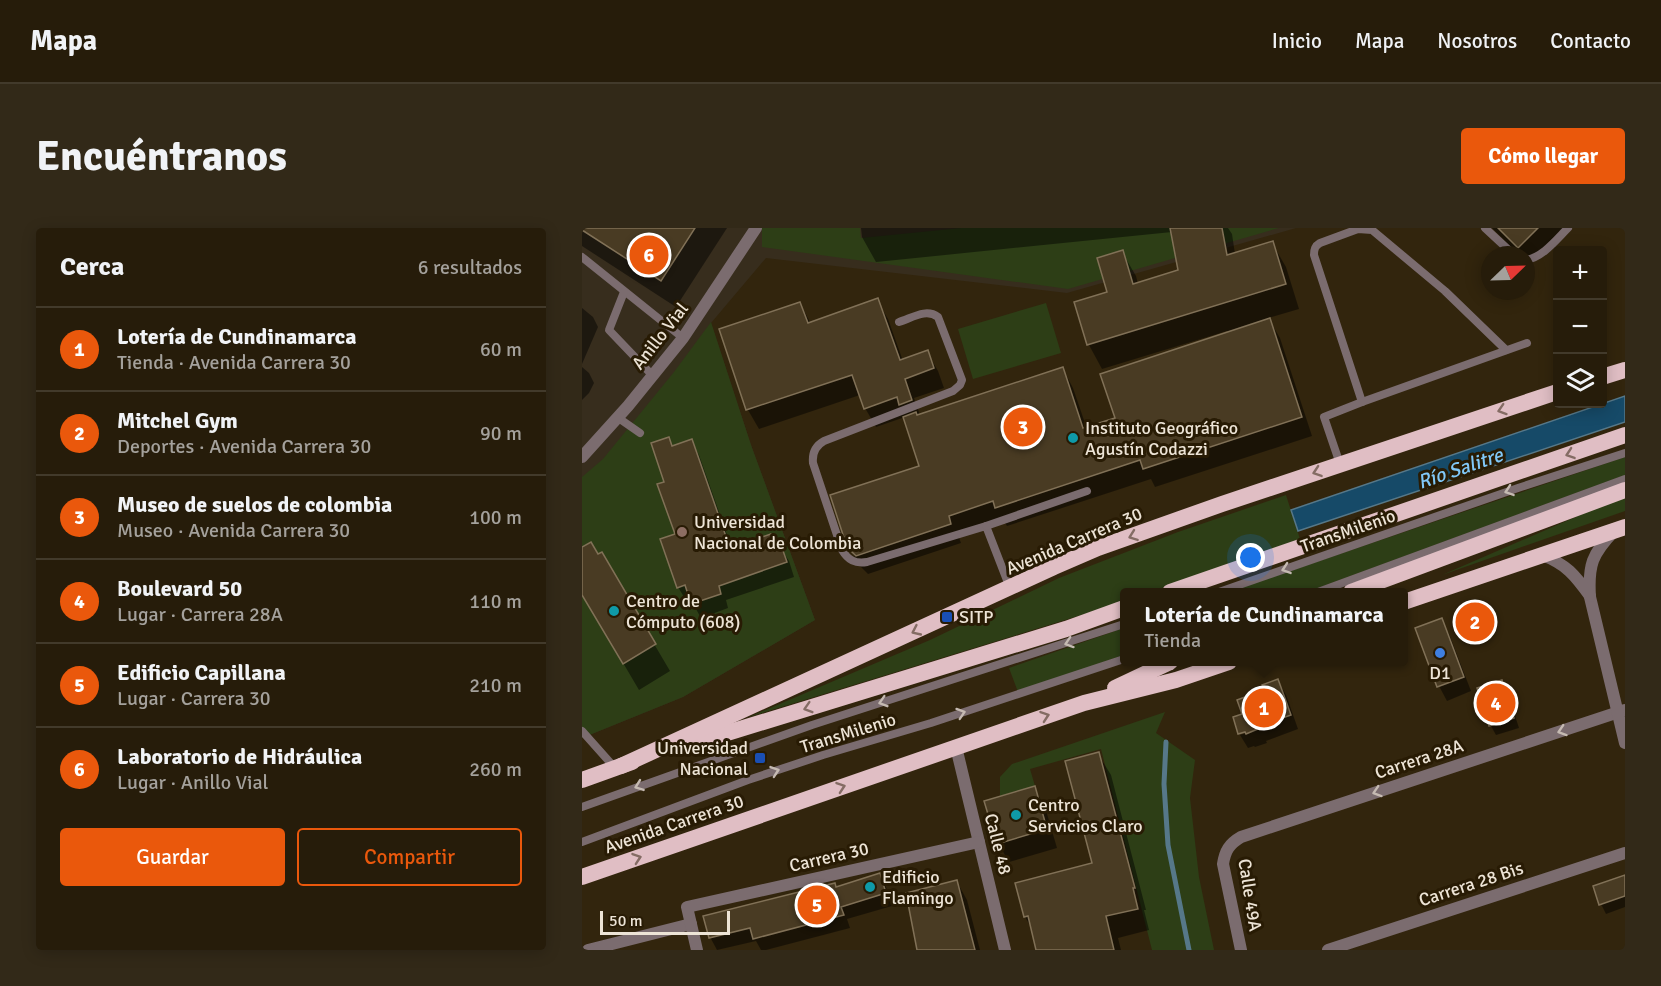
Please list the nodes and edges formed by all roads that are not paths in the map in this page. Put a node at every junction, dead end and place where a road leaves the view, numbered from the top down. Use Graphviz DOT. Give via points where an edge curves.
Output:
graph roads {
  1 [pos="756,228"];
  2 [pos="1485,228"];
  3 [pos="1568,228"];
  4 [pos="1504,246"];
  5 [pos="1535,257"];
  6 [pos="582,258"];
  7 [pos="624,292"];
  8 [pos="899,322"];
  9 [pos="683,338"];
  10 [pos="1527,343"];
  11 [pos="1506,350"];
  12 [pos="1625,370"];
  13 [pos="1607,375"];
  14 [pos="653,376"];
  15 [pos="1553,393"];
  16 [pos="1362,402"];
  17 [pos="617,417"];
  18 [pos="640,433"];
  19 [pos="1625,435"];
  20 [pos="1625,453"];
  21 [pos="582,457"];
  22 [pos="1340,464"];
  23 [pos="1625,479"];
  24 [pos="1625,490"];
  25 [pos="1088,491"];
  26 [pos="986,526"];
  27 [pos="1620,529"];
  28 [pos="1542,555"];
  29 [pos="1010,588"];
  30 [pos="1182,588"];
  31 [pos="1230,588"];
  32 [pos="1329,588"];
  33 [pos="1362,588"];
  34 [pos="1590,597"];
  35 [pos="1408,601"];
  36 [pos="1120,610"];
  37 [pos="1120,626"];
  38 [pos="1120,661"];
  39 [pos="1162,666"];
  40 [pos="1217,666"];
  41 [pos="1084,703"];
  42 [pos="1621,711"];
  43 [pos="582,731"];
  44 [pos="1625,743"];
  45 [pos="956,747"];
  46 [pos="618,767"];
  47 [pos="582,780"];
  48 [pos="582,807"];
  49 [pos="979,842"];
  50 [pos="582,843"];
  51 [pos="1228,847"];
  52 [pos="1625,853"];
  53 [pos="582,877"];
  54 [pos="691,924"];
  55 [pos="588,950"];
  56 [pos="697,950"];
  57 [pos="1005,950"];
  58 [pos="1241,950"];
  59 [pos="1328,950"];
  1 -- 9 [label="street, Anillo Vial"];
  2 -- 4 [label="lane"];
  3 -- 5 [label="lane"];
  6 -- 7 [label="lane"];
  7 -- 9 [label="lane"];
  7 -- 14 [label="lane" via="609,330"];
  8 -- 26 [label="lane" via="924,313 938,317 962,380 953,391 818,444 813,463 842,550 852,561 867,562"];
  9 -- 14 [label="street, Anillo Vial"];
  10 -- 11 [label="lane"];
  11 -- 16 [label="lane"];
  11 -- 16 [label="lane" via="1445,291 1372,230 1358,229 1330,239 1316,245 1314,255"];
  12 -- 13 [label="highway"];
  14 -- 17 [label="street, Anillo Vial"];
  15 -- 22 [label="highway, Avenida Carrera 30, one-way"];
  16 -- 22 [label="lane" via="1324,417"];
  17 -- 18 [label="lane"];
  17 -- 21 [label="street, Anillo Vial"];
  19 -- 30 [label="highway, one-way"];
  20 -- 31 [label="lane, TransMilenio, one-way"];
  22 -- 29 [label="highway, Avenida Carrera 30, one-way" via="1098,548"];
  23 -- 32 [label="lane"];
  24 -- 33 [label="highway"];
  25 -- 26 [label="lane"];
  26 -- 29 [label="lane"];
  27 -- 28 [label="highway"];
  27 -- 34 [label="street" via="1594,555"];
  28 -- 34 [label="street" via="1565,566"];
  28 -- 35 [label="highway"];
  29 -- 46 [label="highway, Avenida Carrera 30, one-way"];
  34 -- 42 [label="street"];
  36 -- 46 [label="highway, Avenida Carrera 30, one-way"];
  37 -- 48 [label="lane, TransMilenio, one-way" via="812,725"];
  50 -- 38 [label="lane, TransMilenio, one-way" via="748,780"];
  39 -- 41 [label="highway, Avenida Carrera 30"];
  40 -- 41 [label="highway, Avenida Carrera 30"];
  45 -- 41 [label="highway, Avenida Carrera 30, one-way"];
  42 -- 44 [label="street"];
  42 -- 51 [label="street, Carrera 28A, one-way" via="1241,837"];
  43 -- 46 [label="lane"];
  45 -- 49 [label="street, Calle 48"];
  53 -- 45 [label="highway, Avenida Carrera 30, one-way"];
  46 -- 47 [label="highway, Avenida Carrera 30"];
  49 -- 54 [label="street, Carrera 30" via="687,907"];
  49 -- 57 [label="street, Calle 48"];
  51 -- 58 [label="street, Calle 49A" via="1223,864"];
  52 -- 59 [label="street, Carrera 28 Bis"];
  54 -- 55 [label="street"];
  54 -- 56 [label="street"];
}
